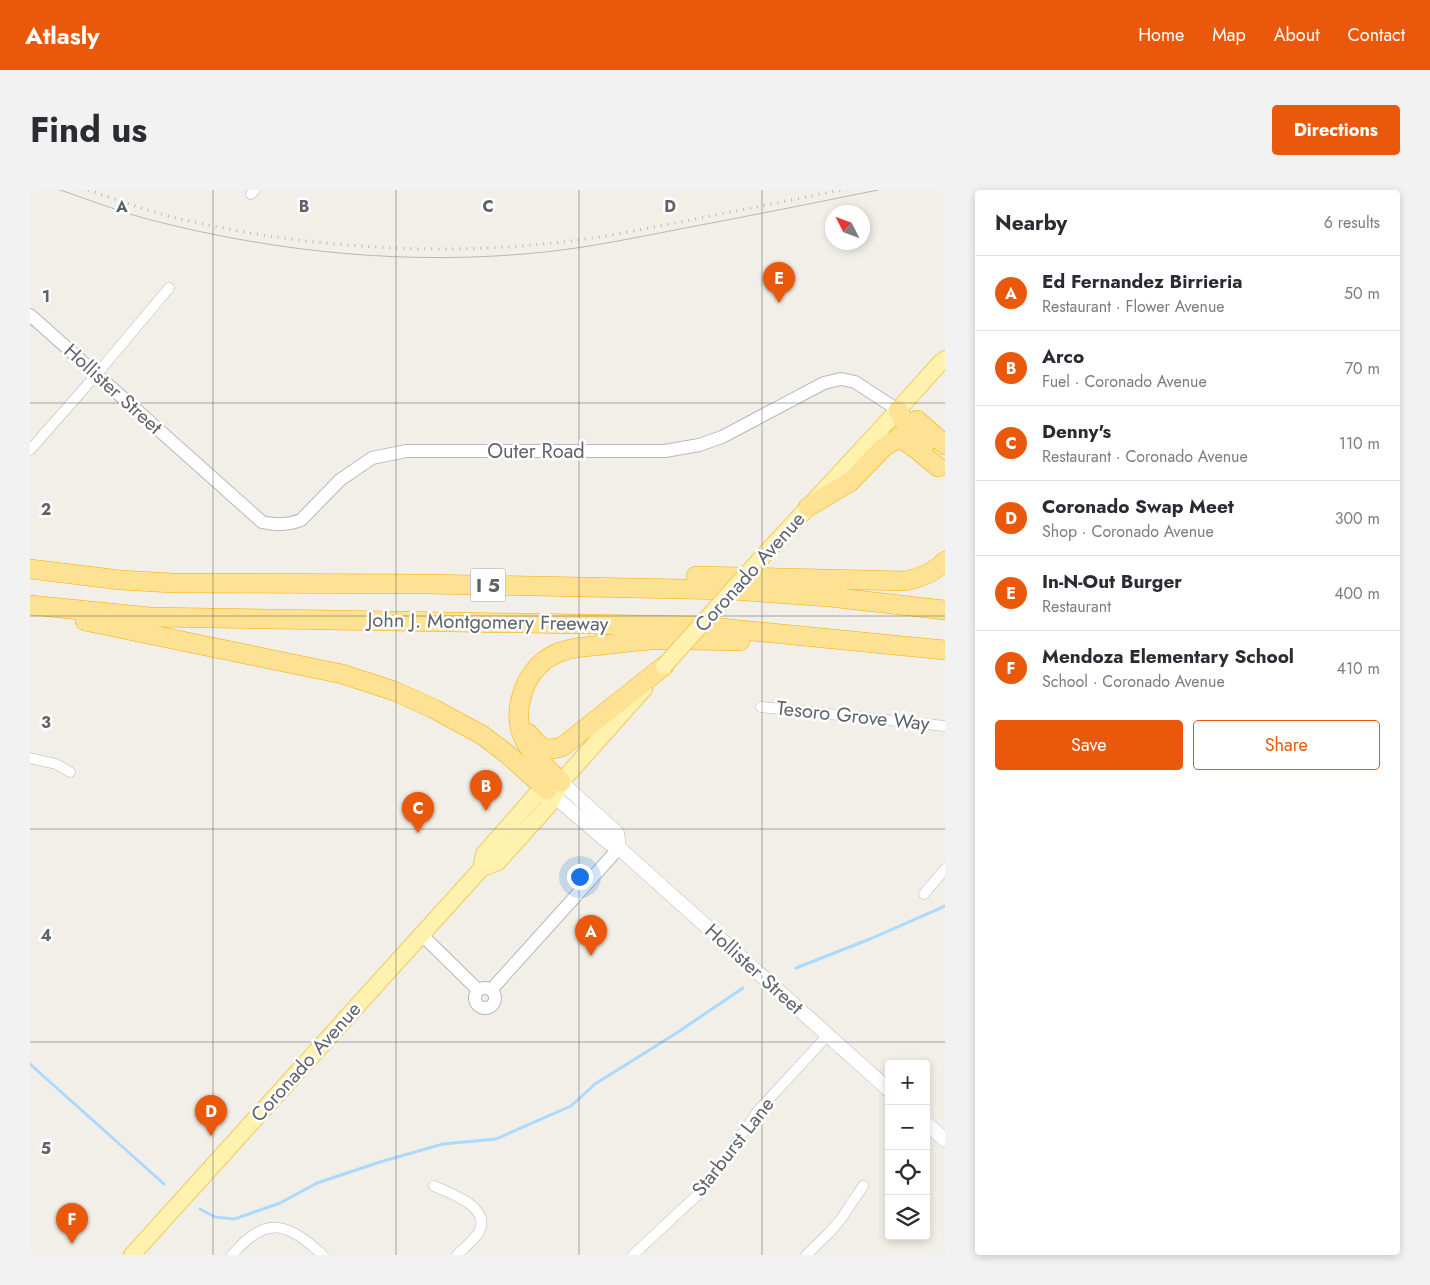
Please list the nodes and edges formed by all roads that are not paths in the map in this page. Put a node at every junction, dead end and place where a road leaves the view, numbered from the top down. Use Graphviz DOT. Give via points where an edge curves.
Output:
graph roads {
  1 [pos="169,288"];
  2 [pos="30,315"];
  3 [pos="945,345"];
  4 [pos="942,361"];
  5 [pos="96,375"];
  6 [pos="898,410"];
  7 [pos="945,445"];
  8 [pos="30,450"];
  9 [pos="196,464"];
  10 [pos="942,471"];
  11 [pos="808,507"];
  12 [pos="945,561"];
  13 [pos="30,569"];
  14 [pos="500,585"];
  15 [pos="30,605"];
  16 [pos="30,610"];
  17 [pos="945,610"];
  18 [pos="913,647"];
  19 [pos="945,650"];
  20 [pos="664,666"];
  21 [pos="761,707"];
  22 [pos="520,726"];
  23 [pos="945,726"];
  24 [pos="30,758"];
  25 [pos="70,772"];
  26 [pos="554,789"];
  27 [pos="619,848"];
  28 [pos="945,869"];
  29 [pos="924,894"];
  30 [pos="422,935"];
  31 [pos="828,1035"];
  32 [pos="885,1086"];
  33 [pos="930,1127"];
  34 [pos="945,1140"];
  35 [pos="434,1186"];
  36 [pos="863,1186"];
  37 [pos="139,1253"];
  38 [pos="635,1254"];
  39 [pos="232,1255"];
  40 [pos="322,1255"];
  41 [pos="457,1255"];
  42 [pos="806,1255"];
  1 -- 5 [label="street"];
  2 -- 5 [label="street, Hollister Street"];
  3 -- 4 [label="main road, Coronado Avenue"];
  4 -- 6 [label="main road, Coronado Avenue"];
  5 -- 8 [label="street"];
  5 -- 9 [label="street, Hollister Street"];
  6 -- 7 [label="highway" via="916,419"];
  6 -- 9 [label="street, Outer Road" via="855,382 841,379 824,383 722,437 665,451 406,451 372,458 340,480 300,520 293,523 262,522"];
  6 -- 10 [label="highway" via="908,428 934,453"];
  6 -- 11 [label="main road, Coronado Avenue"];
  10 -- 11 [label="highway" via="899,437 883,448 850,482"];
  11 -- 20 [label="main road, Coronado Avenue, bridge"];
  12 -- 14 [label="highway" via="932,572 905,581 678,576"];
  13 -- 14 [label="highway, John J. Montgomery Freeway / I 5" via="173,583"];
  14 -- 17 [label="highway, John J. Montgomery Freeway / I 5" via="732,590"];
  15 -- 18 [label="highway, John J. Montgomery Freeway / I 5" via="150,617 700,626"];
  16 -- 26 [label="highway" via="342,674 394,691 482,735"];
  18 -- 19 [label="highway, John J. Montgomery Freeway / I 5"];
  18 -- 22 [label="highway" via="652,640 572,648 546,660 532,673 521,698"];
  20 -- 22 [label="highway" via="562,747 547,750"];
  20 -- 26 [label="main road, Coronado Avenue"];
  21 -- 23 [label="street, Tesoro Grove Way"];
  22 -- 26 [label="highway" via="522,736"];
  24 -- 25 [label="street" via="56,764"];
  26 -- 27 [label="main road, Hollister Street" via="617,834"];
  26 -- 30 [label="main road, Coronado Avenue" via="535,796 484,854 481,869"];
  27 -- 30 [label="street" via="485,990"];
  27 -- 31 [label="main road, Hollister Street"];
  28 -- 29 [label="street"];
  30 -- 37 [label="main road, Coronado Avenue"];
  31 -- 32 [label="main road, Hollister Street"];
  31 -- 38 [label="street, Starburst Lane" via="757,1112 706,1186"];
  33 -- 34 [label="main road"];
  35 -- 41 [label="street" via="466,1200 476,1209 481,1220 479,1231"];
  36 -- 42 [label="street" via="835,1226"];
  39 -- 40 [label="street" via="256,1233 283,1229 302,1236"];
}
